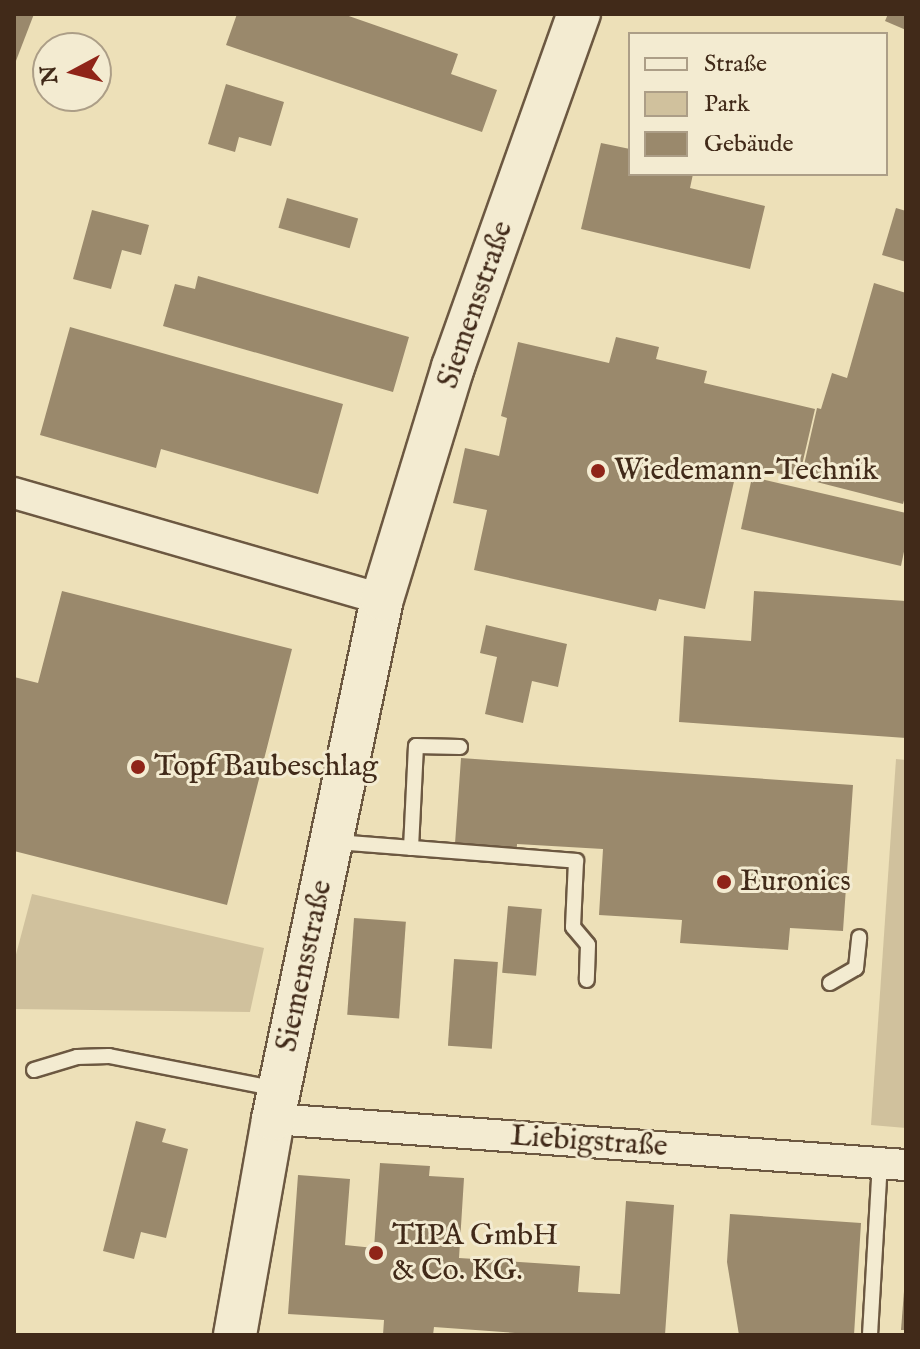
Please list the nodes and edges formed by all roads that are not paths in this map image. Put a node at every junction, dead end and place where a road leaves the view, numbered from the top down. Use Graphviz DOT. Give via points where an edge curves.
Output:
graph roads {
  1 [pos="579,14"];
  2 [pos="14,493"];
  3 [pos="382,599"];
  4 [pos="460,747"];
  5 [pos="331,841"];
  6 [pos="411,848"];
  7 [pos="859,937"];
  8 [pos="587,980"];
  9 [pos="830,983"];
  10 [pos="34,1070"];
  11 [pos="276,1104"];
  12 [pos="893,1164"];
  13 [pos="235,1335"];
  14 [pos="870,1335"];
  1 -- 3 [label="street, Siemensstraße" via="453,367"];
  2 -- 3 [label="street"];
  3 -- 5 [label="street, Siemensstraße"];
  4 -- 6 [label="lane" via="416,746"];
  5 -- 6 [label="lane"];
  5 -- 11 [label="street, Siemensstraße"];
  6 -- 8 [label="lane" via="576,861 573,927 588,945"];
  7 -- 9 [label="lane" via="856,968"];
  10 -- 11 [label="lane" via="77,1057 109,1056"];
  11 -- 12 [label="street, Liebigstraße"];
  11 -- 13 [label="street, Siemensstraße"];
  12 -- 14 [label="lane"];
}
